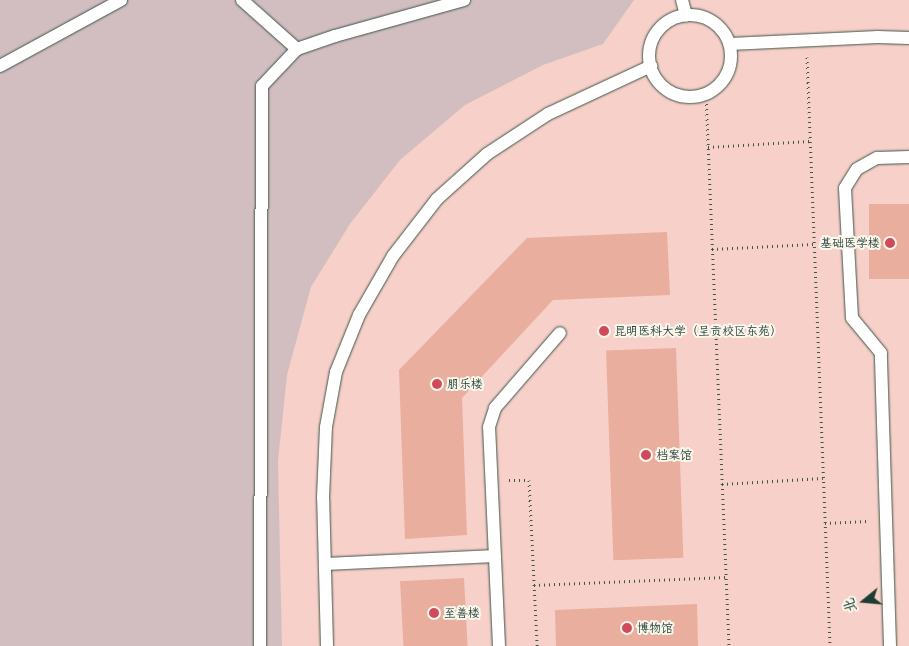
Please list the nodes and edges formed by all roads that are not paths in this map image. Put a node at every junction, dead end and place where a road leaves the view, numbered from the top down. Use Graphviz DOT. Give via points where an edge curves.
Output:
graph roads {
  1 [pos="121,0"];
  2 [pos="242,0"];
  3 [pos="464,0"];
  4 [pos="682,0"];
  5 [pos="686,15"];
  6 [pos="909,38"];
  7 [pos="730,44"];
  8 [pos="297,49"];
  9 [pos="0,66"];
  10 [pos="650,66"];
  11 [pos="909,157"];
  12 [pos="560,333"];
  13 [pos="495,556"];
  14 [pos="326,564"];
  15 [pos="260,646"];
  16 [pos="327,646"];
  17 [pos="499,646"];
  18 [pos="890,646"];
  1 -- 9 [label="lane"];
  2 -- 8 [label="lane"];
  3 -- 8 [label="lane"];
  4 -- 5 [label="lane"];
  5 -- 7 [label="lane" via="713,21"];
  5 -- 10 [label="lane" via="661,27 651,45"];
  6 -- 7 [label="lane"];
  7 -- 10 [label="lane" via="729,70 723,81 706,94 689,97 676,94 664,88"];
  8 -- 15 [label="lane" via="262,86"];
  10 -- 14 [label="lane" via="548,114 487,154 437,199 393,256 359,315 336,372 326,427 323,498"];
  11 -- 18 [label="lane" via="878,158 857,169 845,188 852,318 881,353"];
  12 -- 13 [label="lane" via="495,408 489,427"];
  13 -- 14 [label="lane"];
  13 -- 17 [label="lane"];
  14 -- 16 [label="lane"];
}
